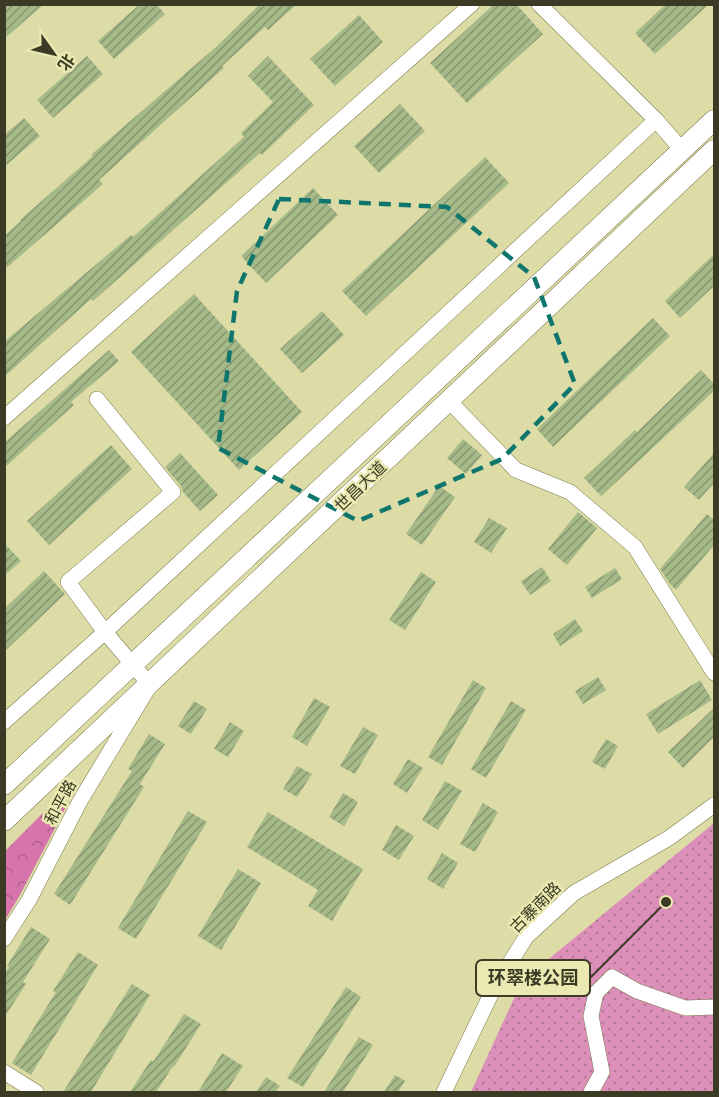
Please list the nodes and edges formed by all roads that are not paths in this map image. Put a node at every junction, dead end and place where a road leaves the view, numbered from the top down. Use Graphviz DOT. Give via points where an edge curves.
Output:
graph roads {
  1 [pos="472,4"];
  2 [pos="539,4"];
  3 [pos="656,120"];
  4 [pos="714,120"];
  5 [pos="682,150"];
  6 [pos="714,150"];
  7 [pos="97,399"];
  8 [pos="449,401"];
  9 [pos="4,418"];
  10 [pos="105,632"];
  11 [pos="132,664"];
  12 [pos="714,673"];
  13 [pos="150,685"];
  14 [pos="4,722"];
  15 [pos="4,785"];
  16 [pos="714,805"];
  17 [pos="4,821"];
  18 [pos="4,939"];
  19 [pos="714,1007"];
  20 [pos="4,1072"];
  21 [pos="36,1092"];
  22 [pos="444,1092"];
  23 [pos="591,1092"];
  1 -- 9 [label="street"];
  2 -- 3 [label="street"];
  3 -- 5 [label="street"];
  3 -- 10 [label="street"];
  4 -- 5 [label="main road, 世昌大道"];
  5 -- 11 [label="main road, 世昌大道"];
  6 -- 8 [label="main road, 世昌大道"];
  7 -- 10 [label="street" via="173,492 68,582"];
  8 -- 12 [label="street" via="516,470 570,492 635,547"];
  8 -- 13 [label="main road, 世昌大道"];
  10 -- 11 [label="street"];
  10 -- 14 [label="street"];
  11 -- 13 [label="street"];
  11 -- 15 [label="main road, 世昌大道"];
  13 -- 17 [label="main road, 世昌大道"];
  13 -- 18 [label="street, 和平路"];
  16 -- 22 [label="street, 古寨南路" via="669,838 574,893 526,937 492,992"];
  19 -- 23 [label="street" via="685,1008 637,991 612,977 596,993 591,1016 602,1072"];
  20 -- 21 [label="street"];
}
